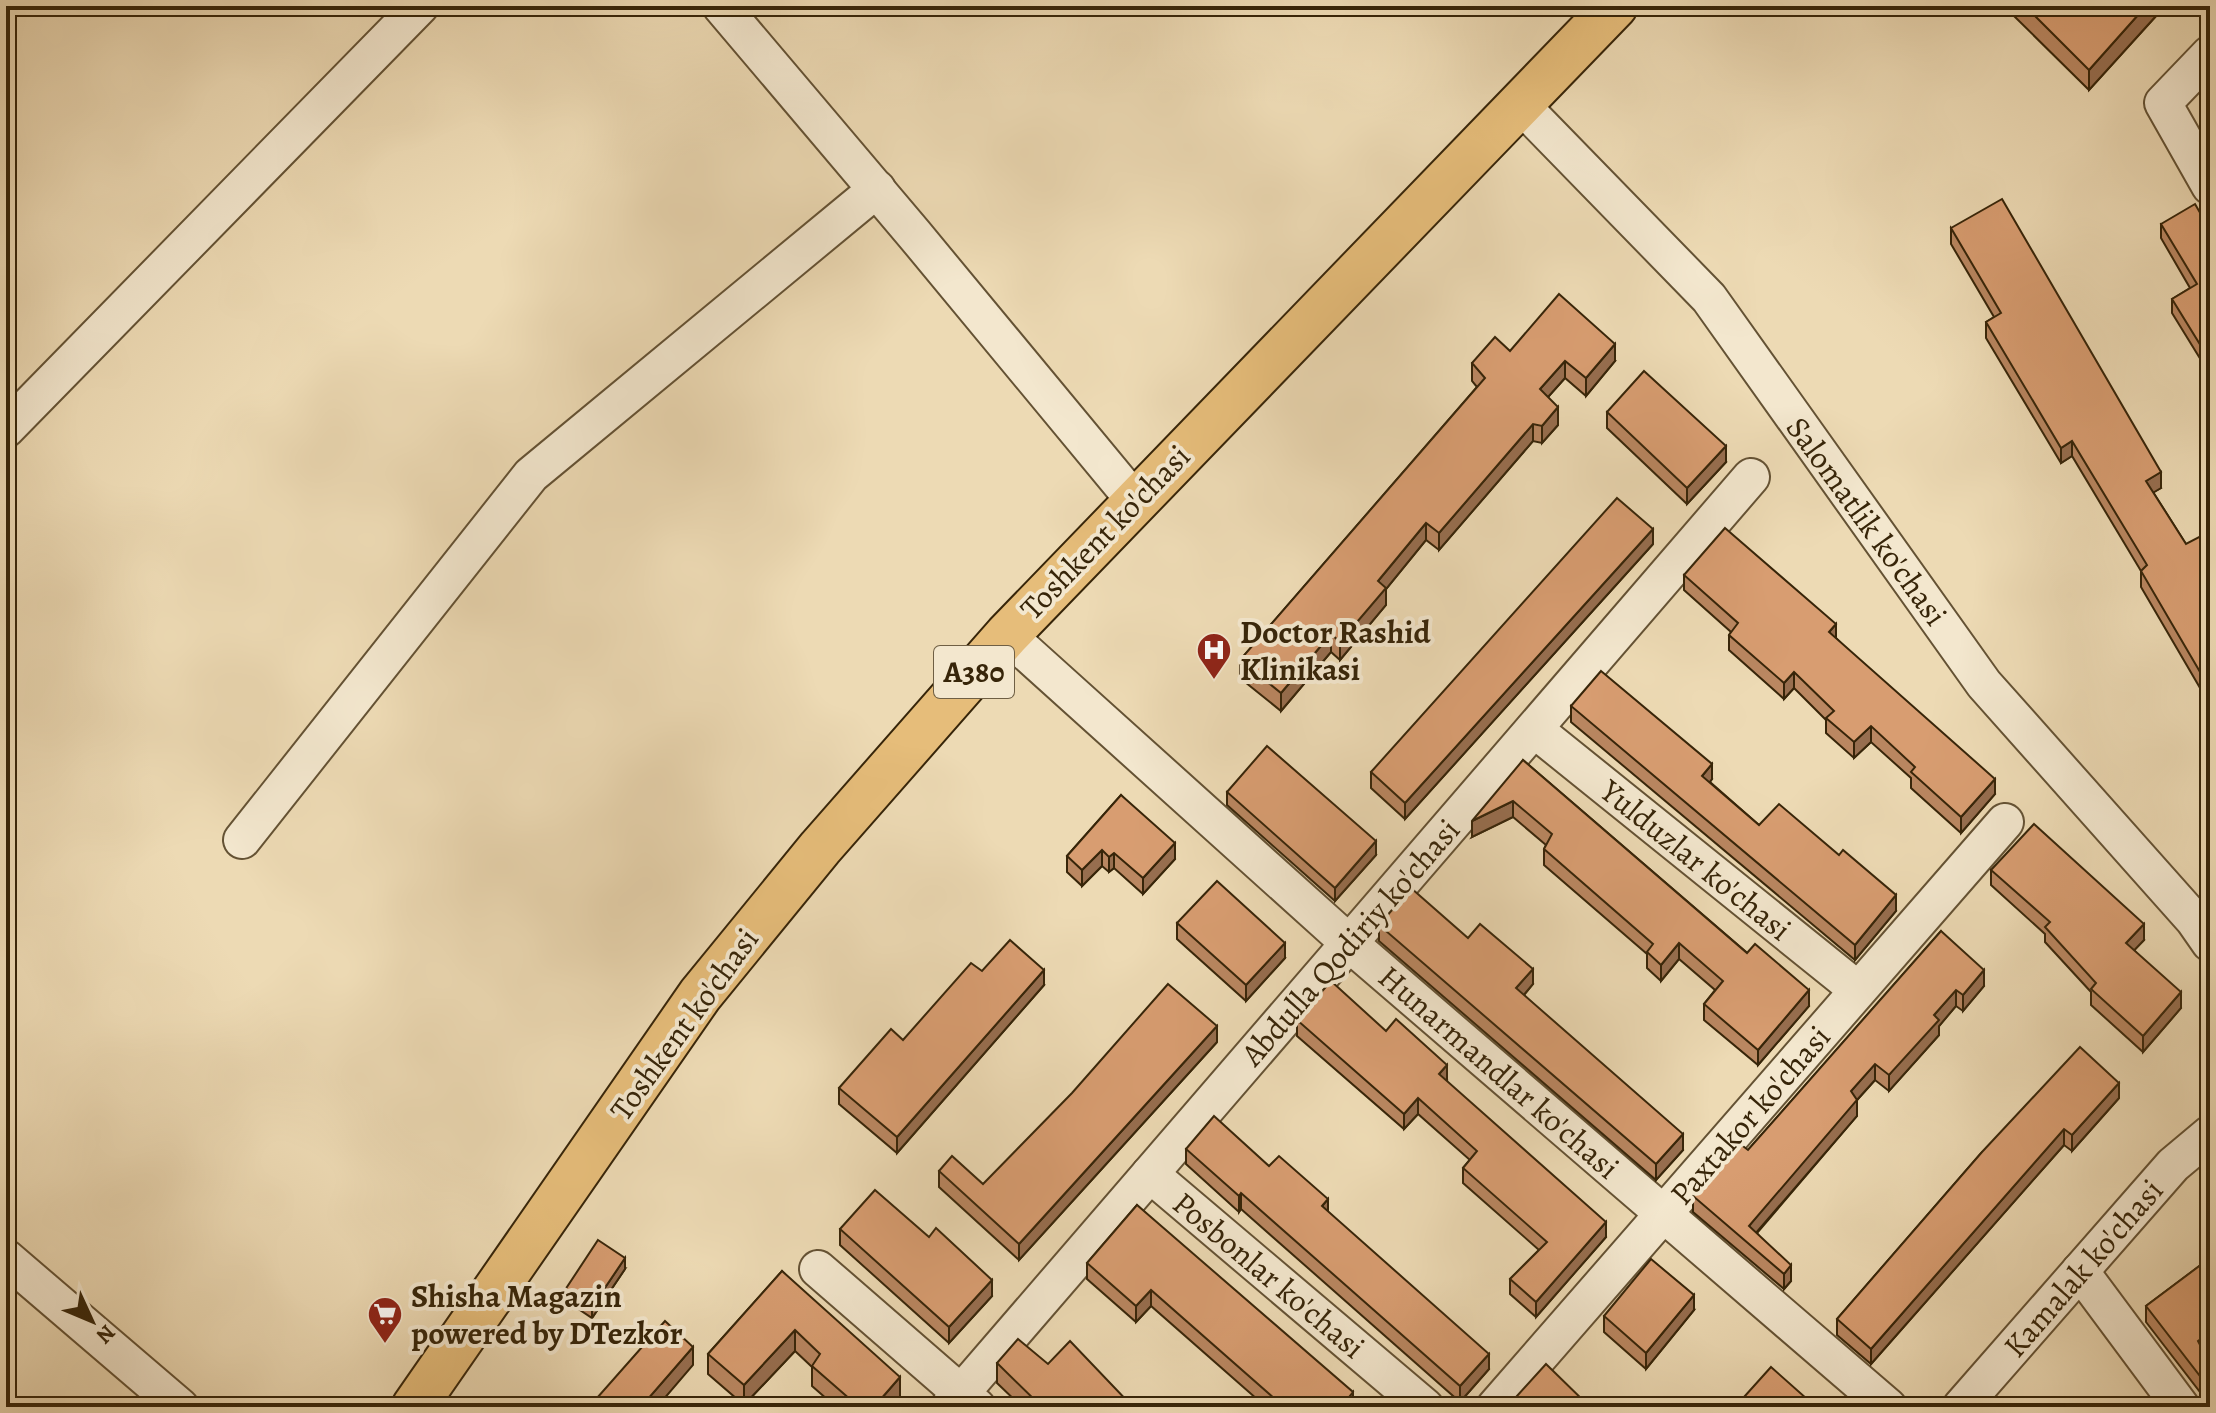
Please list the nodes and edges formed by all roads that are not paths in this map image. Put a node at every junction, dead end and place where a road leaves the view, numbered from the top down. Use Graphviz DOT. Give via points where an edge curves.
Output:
graph roads {
  1 [pos="420,6"];
  2 [pos="721,6"];
  3 [pos="1615,6"];
  4 [pos="2210,54"];
  5 [pos="1520,104"];
  6 [pos="2210,186"];
  7 [pos="877,189"];
  8 [pos="6,429"];
  9 [pos="1751,477"];
  10 [pos="1135,501"];
  11 [pos="1007,635"];
  12 [pos="1534,729"];
  13 [pos="2005,822"];
  14 [pos="242,840"];
  15 [pos="1349,943"];
  16 [pos="2210,943"];
  17 [pos="1858,990"];
  18 [pos="2210,1134"];
  19 [pos="1150,1174"];
  20 [pos="1664,1214"];
  21 [pos="6,1258"];
  22 [pos="818,1269"];
  23 [pos="2080,1271"];
  24 [pos="963,1402"];
  25 [pos="180,1407"];
  26 [pos="414,1407"];
  27 [pos="1425,1407"];
  28 [pos="1495,1407"];
  29 [pos="1888,1407"];
  30 [pos="1961,1407"];
  31 [pos="2181,1407"];
  1 -- 8 [label="street"];
  2 -- 7 [label="street"];
  3 -- 5 [label="highway, Toshkent ko'chasi / A380"];
  4 -- 6 [label="street" via="2163,103"];
  5 -- 10 [label="highway, Toshkent ko'chasi / A380"];
  5 -- 16 [label="street, Salomatlik ko'chasi" via="1709,298 1984,684"];
  7 -- 10 [label="street"];
  7 -- 14 [label="street" via="531,475"];
  9 -- 12 [label="street, Abdulla Qodiriy ko'chasi"];
  10 -- 11 [label="highway, Toshkent ko'chasi / A380"];
  11 -- 15 [label="street, Hunarmandlar ko'chasi"];
  11 -- 26 [label="highway, Toshkent ko'chasi / A380" via="820,848 700,995"];
  12 -- 15 [label="street, Abdulla Qodiriy ko'chasi"];
  12 -- 17 [label="street, Yulduzlar ko'chasi"];
  13 -- 17 [label="street, Paxtakor ko'chasi"];
  15 -- 19 [label="street, Abdulla Qodiriy ko'chasi"];
  15 -- 20 [label="street, Hunarmandlar ko'chasi"];
  17 -- 20 [label="street, Paxtakor ko'chasi"];
  18 -- 23 [label="street, Kamalak ko'chasi" via="2173,1165"];
  19 -- 24 [label="street, Abdulla Qodiriy ko'chasi"];
  19 -- 27 [label="street, Posbonlar ko'chasi"];
  20 -- 28 [label="street, Paxtakor ko'chasi"];
  20 -- 29 [label="street, Hunarmandlar ko'chasi"];
  21 -- 25 [label="street"];
  22 -- 24 [label="street"];
  23 -- 30 [label="street, Kamalak ko'chasi"];
  23 -- 31 [label="street"];
}
